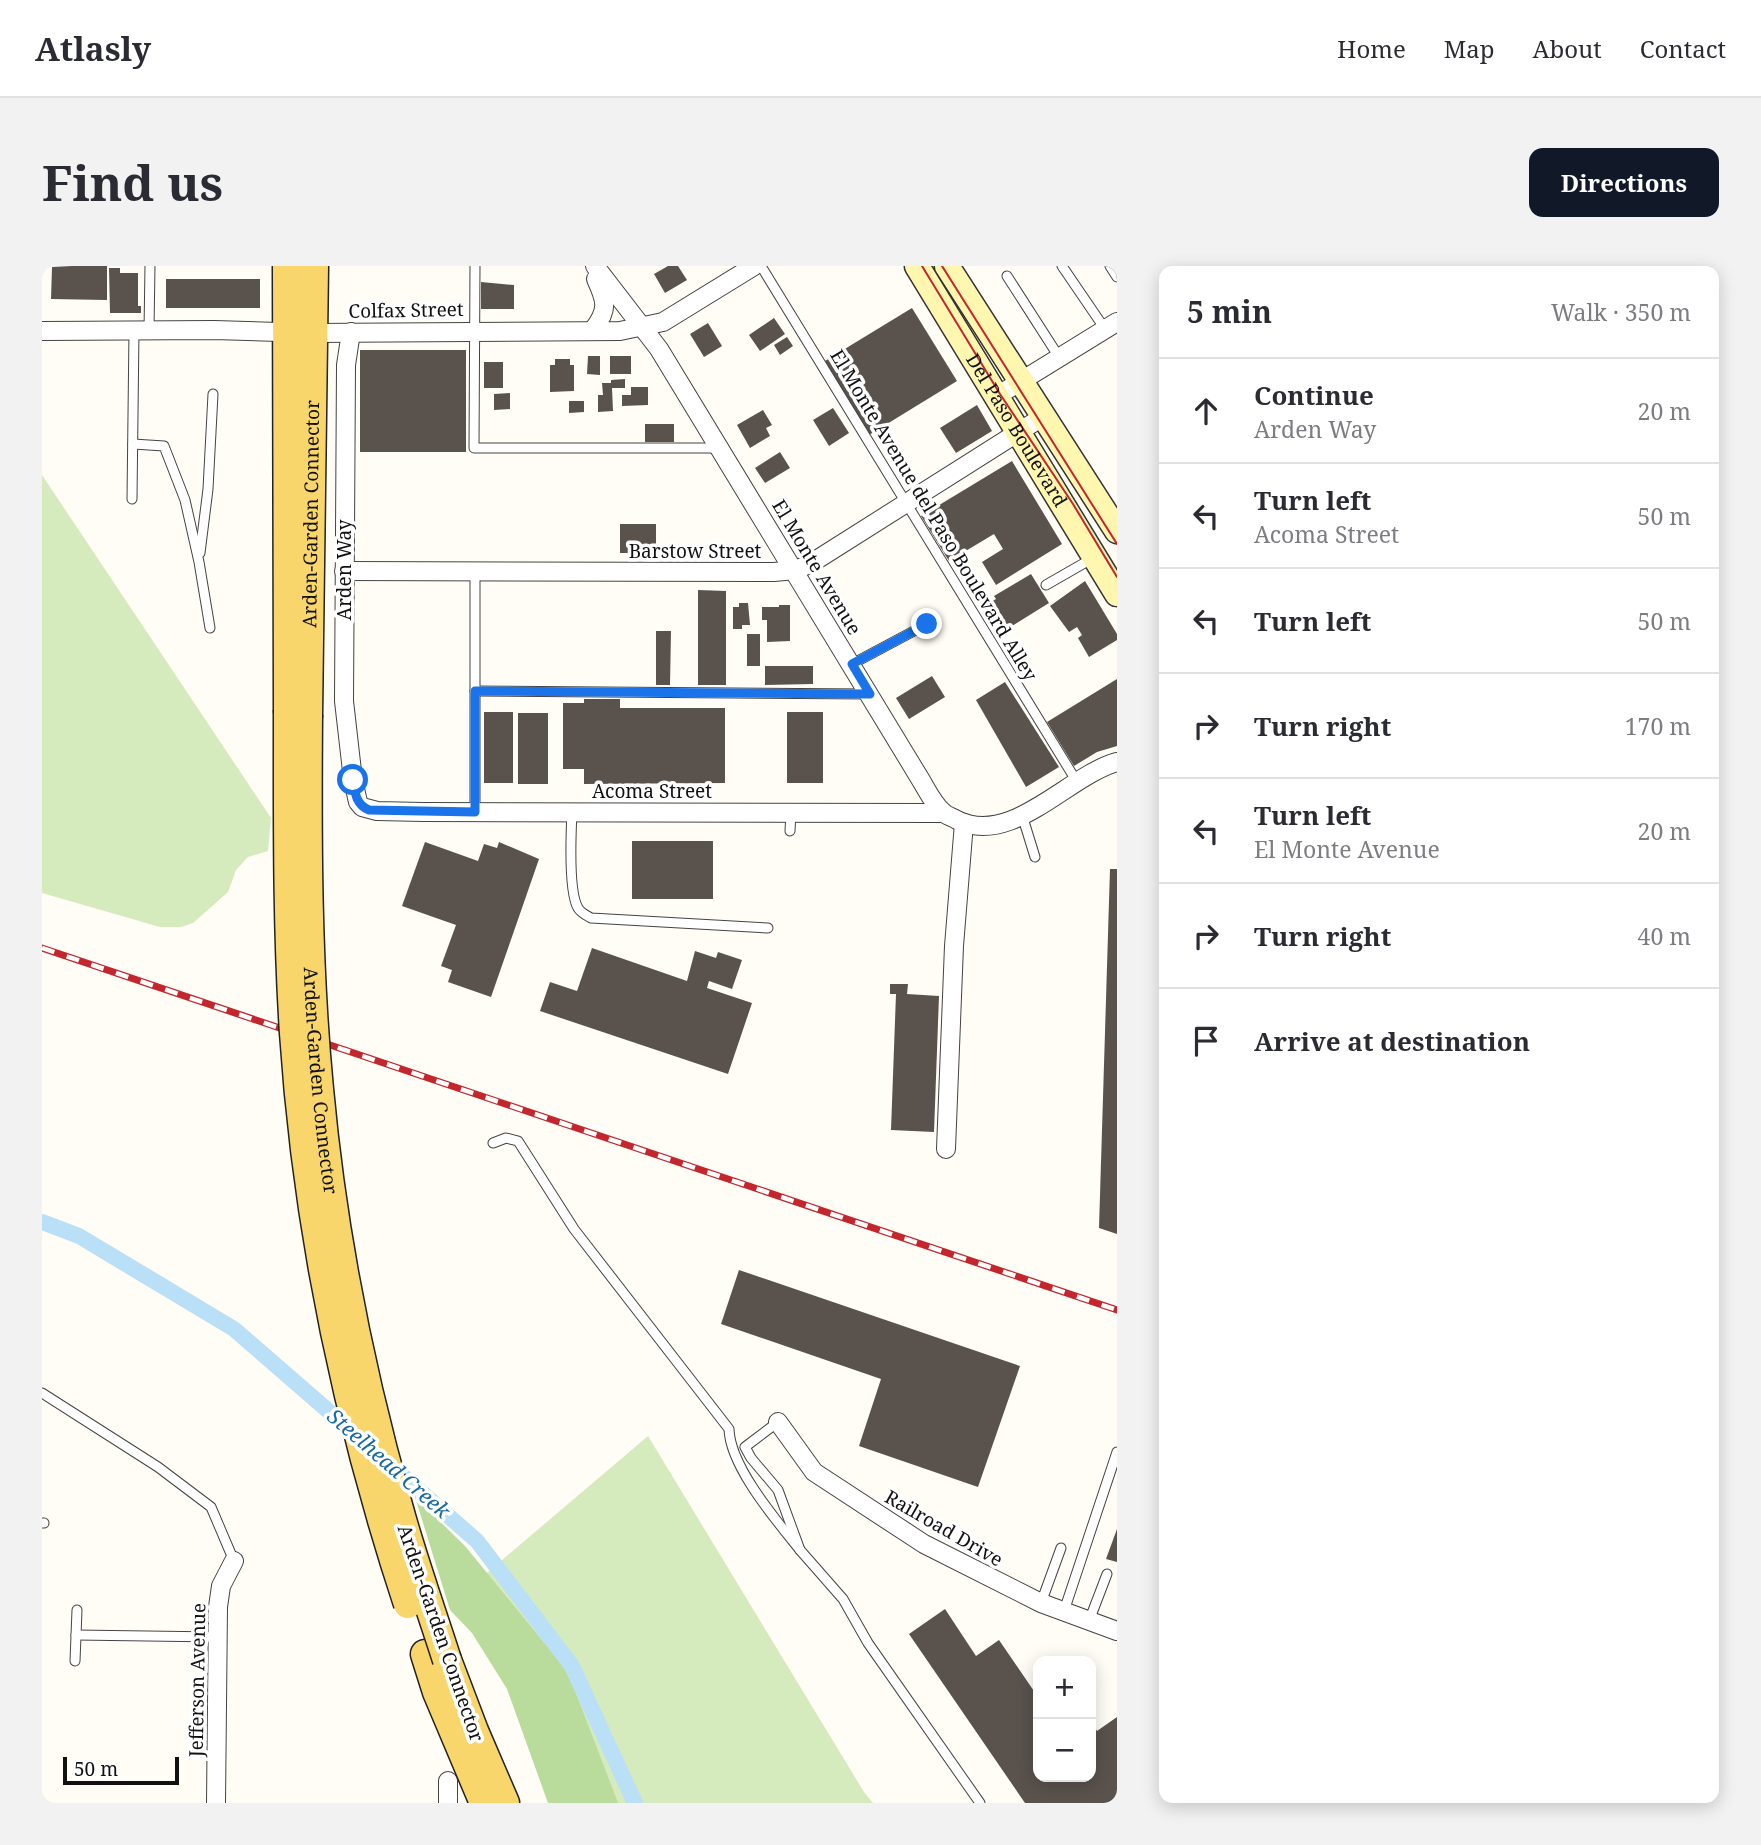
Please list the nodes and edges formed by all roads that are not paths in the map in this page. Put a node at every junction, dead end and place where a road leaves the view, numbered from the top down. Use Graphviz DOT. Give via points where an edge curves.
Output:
graph roads {
  1 [pos="150,266"];
  2 [pos="287,266"];
  3 [pos="314,266"];
  4 [pos="475,266"];
  5 [pos="593,266"];
  6 [pos="754,266"];
  7 [pos="761,266"];
  8 [pos="917,266"];
  9 [pos="947,266"];
  10 [pos="1062,266"];
  11 [pos="1110,266"];
  12 [pos="1007,276"];
  13 [pos="1117,277"];
  14 [pos="1111,326"];
  15 [pos="643,327"];
  16 [pos="141,330"];
  17 [pos="474,330"];
  18 [pos="593,330"];
  19 [pos="42,331"];
  20 [pos="300,332"];
  21 [pos="351,332"];
  22 [pos="1059,357"];
  23 [pos="1021,382"];
  24 [pos="213,394"];
  25 [pos="997,396"];
  26 [pos="1044,416"];
  27 [pos="1018,433"];
  28 [pos="133,444"];
  29 [pos="720,448"];
  30 [pos="132,499"];
  31 [pos="906,504"];
  32 [pos="1117,531"];
  33 [pos="1095,557"];
  34 [pos="199,562"];
  35 [pos="795,570"];
  36 [pos="344,571"];
  37 [pos="475,571"];
  38 [pos="1046,584"];
  39 [pos="1117,594"];
  40 [pos="927,624"];
  41 [pos="210,628"];
  42 [pos="852,664"];
  43 [pos="475,691"];
  44 [pos="870,694"];
  45 [pos="1117,762"];
  46 [pos="1077,782"];
  47 [pos="362,807"];
  48 [pos="475,812"];
  49 [pos="572,812"];
  50 [pos="791,812"];
  51 [pos="943,813"];
  52 [pos="1022,815"];
  53 [pos="964,823"];
  54 [pos="790,831"];
  55 [pos="1035,857"];
  56 [pos="768,928"];
  57 [pos="493,1143"];
  58 [pos="946,1149"];
  59 [pos="42,1393"];
  60 [pos="778,1422"];
  61 [pos="1117,1452"];
  62 [pos="1061,1548"];
  63 [pos="800,1550"];
  64 [pos="234,1561"];
  65 [pos="1107,1574"];
  66 [pos="1041,1603"];
  67 [pos="77,1610"];
  68 [pos="1064,1611"];
  69 [pos="1089,1621"];
  70 [pos="1116,1627"];
  71 [pos="76,1635"];
  72 [pos="219,1637"];
  73 [pos="436,1657"];
  74 [pos="75,1661"];
  75 [pos="448,1781"];
  76 [pos="216,1803"];
  77 [pos="447,1803"];
  78 [pos="484,1803"];
  79 [pos="505,1803"];
  80 [pos="980,1803"];
  1 -- 16 [label="lane"];
  2 -- 20 [label="main road"];
  3 -- 20 [label="main road"];
  4 -- 17 [label="lane"];
  5 -- 15 [label="street, El Monte Avenue"];
  5 -- 18 [label="street, El Monte Avenue" via="606,300"];
  6 -- 15 [label="street, Colfax Street" via="663,322"];
  7 -- 31 [label="lane, El Monte Avenue del Paso Boulevard Alley"];
  8 -- 25 [label="main road, Del Paso Boulevard"];
  9 -- 23 [label="main road, Del Paso Boulevard"];
  10 -- 14 [label="lane"];
  11 -- 13 [label="lane"];
  12 -- 22 [label="lane"];
  14 -- 22 [label="street"];
  15 -- 18 [label="street, Colfax Street"];
  15 -- 29 [label="street, El Monte Avenue"];
  16 -- 19 [label="street, Colfax Street"];
  16 -- 20 [label="street, Colfax Street"];
  16 -- 28 [label="lane"];
  17 -- 18 [label="street, Colfax Street"];
  17 -- 21 [label="street, Colfax Street"];
  17 -- 29 [label="lane" via="474,448"];
  20 -- 21 [label="street, Colfax Street"];
  20 -- 73 [label="main road, Arden-Garden Connector, bridge" via="291,975 298,1081 328,1295 353,1415 384,1529"];
  21 -- 36 [label="street, Arden Way" via="346,365"];
  22 -- 23 [label="street"];
  23 -- 25 [label="street"];
  23 -- 26 [label="main road, Del Paso Boulevard"];
  24 -- 34 [label="lane"];
  25 -- 27 [label="main road, Del Paso Boulevard"];
  26 -- 27 [label="street, Barstow Street"];
  26 -- 32 [label="main road, Del Paso Boulevard"];
  27 -- 31 [label="street, Barstow Street"];
  27 -- 33 [label="main road, Del Paso Boulevard"];
  28 -- 30 [label="lane"];
  28 -- 34 [label="lane" via="164,446 185,500"];
  29 -- 35 [label="street, El Monte Avenue"];
  31 -- 35 [label="street, Barstow Street"];
  31 -- 46 [label="lane, El Monte Avenue del Paso Boulevard Alley"];
  33 -- 38 [label="lane"];
  33 -- 39 [label="main road, Del Paso Boulevard"];
  34 -- 41 [label="lane"];
  35 -- 37 [label="street, Barstow Street"];
  35 -- 42 [label="street, El Monte Avenue"];
  36 -- 37 [label="street, Barstow Street"];
  36 -- 47 [label="street, Arden Way" via="345,723"];
  37 -- 43 [label="lane"];
  40 -- 42 [label="lane"];
  42 -- 44 [label="street, El Monte Avenue"];
  43 -- 44 [label="lane"];
  43 -- 48 [label="lane"];
  44 -- 51 [label="street, El Monte Avenue"];
  45 -- 46 [label="street"];
  46 -- 52 [label="street"];
  47 -- 48 [label="street, Acoma Street"];
  48 -- 49 [label="street, Acoma Street"];
  49 -- 50 [label="street, Acoma Street"];
  49 -- 56 [label="lane" via="571,867 576,906 583,914"];
  50 -- 51 [label="street, Acoma Street"];
  50 -- 54 [label="lane"];
  51 -- 53 [label="street"];
  52 -- 53 [label="street" via="988,826"];
  52 -- 55 [label="lane"];
  53 -- 58 [label="street"];
  57 -- 63 [label="lane" via="506,1138 518,1141 574,1229 729,1429 736,1457 748,1478"];
  59 -- 64 [label="lane" via="158,1467 211,1507"];
  60 -- 63 [label="lane" via="745,1447 778,1490"];
  60 -- 66 [label="street, Railroad Drive" via="814,1472 869,1510 924,1545"];
  61 -- 68 [label="lane"];
  62 -- 66 [label="lane"];
  63 -- 80 [label="lane" via="843,1599"];
  64 -- 72 [label="street, Jefferson Avenue" via="219,1596"];
  65 -- 69 [label="lane"];
  66 -- 68 [label="street, Railroad Drive"];
  67 -- 71 [label="lane"];
  68 -- 69 [label="street, Railroad Drive"];
  69 -- 70 [label="street, Railroad Drive"];
  71 -- 72 [label="lane"];
  71 -- 74 [label="lane"];
  72 -- 76 [label="street, Jefferson Avenue"];
  73 -- 78 [label="main road, Arden-Garden Connector" via="438,1692"];
  73 -- 79 [label="main road, Arden-Garden Connector"];
  75 -- 77 [label="street"];
}
